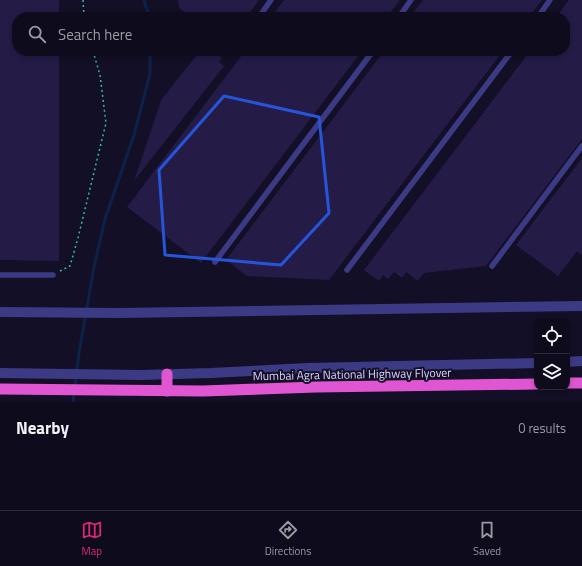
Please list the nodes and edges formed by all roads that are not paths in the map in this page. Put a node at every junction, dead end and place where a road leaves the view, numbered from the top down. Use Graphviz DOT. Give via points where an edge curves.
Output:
graph roads {
  1 [pos="271,0"];
  2 [pos="411,0"];
  3 [pos="550,0"];
  4 [pos="263,12"];
  5 [pos="403,12"];
  6 [pos="542,12"];
  7 [pos="369,56"];
  8 [pos="508,56"];
  9 [pos="582,146"];
  10 [pos="215,262"];
  11 [pos="492,266"];
  12 [pos="347,270"];
  13 [pos="0,275"];
  14 [pos="53,275"];
  15 [pos="582,306"];
  16 [pos="0,312"];
  17 [pos="534,362"];
  18 [pos="570,362"];
  19 [pos="582,362"];
  20 [pos="0,373"];
  21 [pos="167,374"];
  22 [pos="570,383"];
  23 [pos="582,383"];
  24 [pos="534,384"];
  25 [pos="0,389"];
  26 [pos="167,391"];
  1 -- 4 [label="lane"];
  2 -- 5 [label="lane"];
  3 -- 6 [label="lane"];
  7 -- 10 [label="lane"];
  8 -- 12 [label="lane"];
  9 -- 11 [label="lane"];
  13 -- 14 [label="lane"];
  15 -- 16 [label="street" via="119,313"];
  17 -- 21 [label="street"];
  18 -- 19 [label="street"];
  20 -- 21 [label="street"];
  21 -- 26 [label="highway"];
  22 -- 23 [label="highway"];
  24 -- 26 [label="highway, Mumbai Agra National Highway Flyover"];
  25 -- 26 [label="highway, Mumbai Agra National Highway Flyover"];
}
